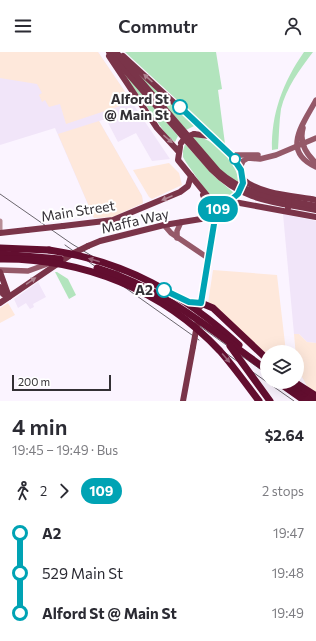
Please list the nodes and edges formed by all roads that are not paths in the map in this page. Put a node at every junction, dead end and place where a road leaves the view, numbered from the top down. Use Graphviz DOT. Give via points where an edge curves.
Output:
graph roads {
  1 [pos="108,52"];
  2 [pos="117,52"];
  3 [pos="316,100"];
  4 [pos="306,120"];
  5 [pos="212,138"];
  6 [pos="316,138"];
  7 [pos="302,144"];
  8 [pos="296,147"];
  9 [pos="178,151"];
  10 [pos="231,155"];
  11 [pos="270,157"];
  12 [pos="316,163"];
  13 [pos="316,167"];
  14 [pos="240,168"];
  15 [pos="191,176"];
  16 [pos="243,181"];
  17 [pos="200,189"];
  18 [pos="289,196"];
  19 [pos="316,200"];
  20 [pos="226,202"];
  21 [pos="316,206"];
  22 [pos="289,210"];
  23 [pos="316,210"];
  24 [pos="211,214"];
  25 [pos="316,216"];
  26 [pos="0,221"];
  27 [pos="181,222"];
  28 [pos="214,224"];
  29 [pos="164,225"];
  30 [pos="0,234"];
  31 [pos="177,238"];
  32 [pos="0,248"];
  33 [pos="0,254"];
  34 [pos="68,256"];
  35 [pos="208,258"];
  36 [pos="0,259"];
  37 [pos="1,272"];
  38 [pos="131,273"];
  39 [pos="0,287"];
  40 [pos="6,295"];
  41 [pos="0,303"];
  42 [pos="165,304"];
  43 [pos="201,305"];
  44 [pos="260,352"];
  45 [pos="260,364"];
  46 [pos="260,365"];
  47 [pos="260,369"];
  48 [pos="304,388"];
  49 [pos="289,389"];
  50 [pos="294,389"];
  51 [pos="316,396"];
  52 [pos="183,401"];
  53 [pos="259,401"];
  54 [pos="270,401"];
  55 [pos="306,401"];
  56 [pos="312,401"];
  1 -- 9 [label="main road, one-way" via="119,74 156,128"];
  1 -- 23 [label="main road" via="226,183 251,196"];
  5 -- 2 [label="main road, one-way"];
  2 -- 21 [label="main road" via="225,177 234,184 251,192"];
  3 -- 4 [label="main road"];
  4 -- 7 [label="main road"];
  4 -- 8 [label="main road" via="297,136"];
  5 -- 9 [label="main road, bridge" via="204,134 194,134 181,143"];
  5 -- 10 [label="main road"];
  6 -- 7 [label="main road"];
  7 -- 8 [label="main road"];
  7 -- 12 [label="main road"];
  8 -- 11 [label="main road"];
  8 -- 13 [label="main road" via="306,160"];
  9 -- 15 [label="main road" via="178,160"];
  10 -- 11 [label="main road"];
  10 -- 14 [label="main road"];
  11 -- 14 [label="main road" via="248,158"];
  14 -- 16 [label="main road"];
  15 -- 17 [label="main road"];
  15 -- 30 [label="main road, Main Street, one-way, bridge" via="188,186 180,192 118,219"];
  16 -- 18 [label="main road"];
  16 -- 20 [label="main road, bridge" via="235,197"];
  17 -- 20 [label="main road" via="209,198"];
  17 -- 24 [label="main road"];
  18 -- 19 [label="main road"];
  18 -- 22 [label="main road, bridge"];
  20 -- 22 [label="main road"];
  20 -- 24 [label="main road, Maffa Way"];
  20 -- 28 [label="main road"];
  22 -- 25 [label="main road"];
  24 -- 27 [label="main road, Maffa Way" via="201,219"];
  24 -- 28 [label="main road"];
  26 -- 30 [label="street"];
  27 -- 29 [label="main road, Maffa Way"];
  27 -- 31 [label="main road"];
  28 -- 35 [label="main road"];
  29 -- 31 [label="main road"];
  29 -- 34 [label="main road, Maffa Way, bridge" via="100,241"];
  31 -- 35 [label="main road"];
  38 -- 32 [label="highway, one-way, bridge" via="67,253"];
  33 -- 46 [label="highway, bridge" via="66,260 135,282 173,303"];
  34 -- 37 [label="main road" via="33,270"];
  40 -- 34 [label="main road, Maffa Way, one-way"];
  35 -- 43 [label="main road"];
  36 -- 42 [label="highway, bridge" via="46,262 88,270 134,287"];
  37 -- 40 [label="main road"];
  38 -- 45 [label="highway, bridge" via="164,288 193,306"];
  38 -- 54 [label="highway, bridge" via="177,300 208,325 236,354"];
  39 -- 40 [label="main road"];
  40 -- 41 [label="main road, Maffa Way"];
  42 -- 47 [label="highway, bridge"];
  42 -- 53 [label="highway, one-way, bridge" via="219,350"];
  43 -- 44 [label="highway" via="213,308"];
  43 -- 52 [label="main road, bridge"];
  48 -- 51 [label="highway"];
  49 -- 55 [label="highway, bridge"];
  50 -- 56 [label="highway"];
}
